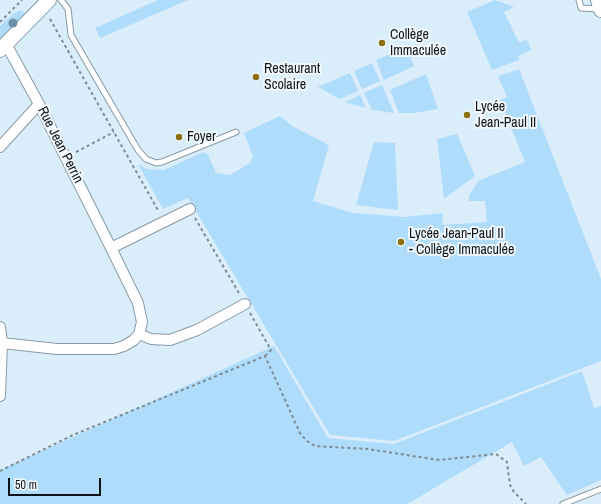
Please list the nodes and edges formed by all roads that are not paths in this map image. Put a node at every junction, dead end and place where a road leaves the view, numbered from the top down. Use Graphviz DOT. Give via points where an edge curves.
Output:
graph roads {
  1 [pos="49,0"];
  2 [pos="61,0"];
  3 [pos="578,0"];
  4 [pos="598,0"];
  5 [pos="601,9"];
  6 [pos="3,47"];
  7 [pos="39,104"];
  8 [pos="236,132"];
  9 [pos="0,147"];
  10 [pos="190,209"];
  11 [pos="111,248"];
  12 [pos="245,304"];
  13 [pos="0,327"];
  14 [pos="139,334"];
  15 [pos="2,343"];
  16 [pos="0,396"];
  17 [pos="601,489"];
  18 [pos="563,504"];
  1 -- 6 [label="street"];
  2 -- 8 [label="lane" via="68,9 71,35 138,150 146,159 156,163 162,162"];
  3 -- 5 [label="lane" via="581,8"];
  4 -- 5 [label="street"];
  6 -- 7 [label="street, Rue Jean Perrin"];
  7 -- 9 [label="street"];
  7 -- 11 [label="street, Rue Jean Perrin"];
  10 -- 11 [label="street"];
  11 -- 14 [label="street, Rue Jean Perrin" via="141,313"];
  12 -- 14 [label="street" via="197,330 170,340 151,339"];
  13 -- 15 [label="street"];
  14 -- 15 [label="street" via="124,346 114,349 57,349"];
  15 -- 16 [label="street"];
  17 -- 18 [label="lane"];
}
